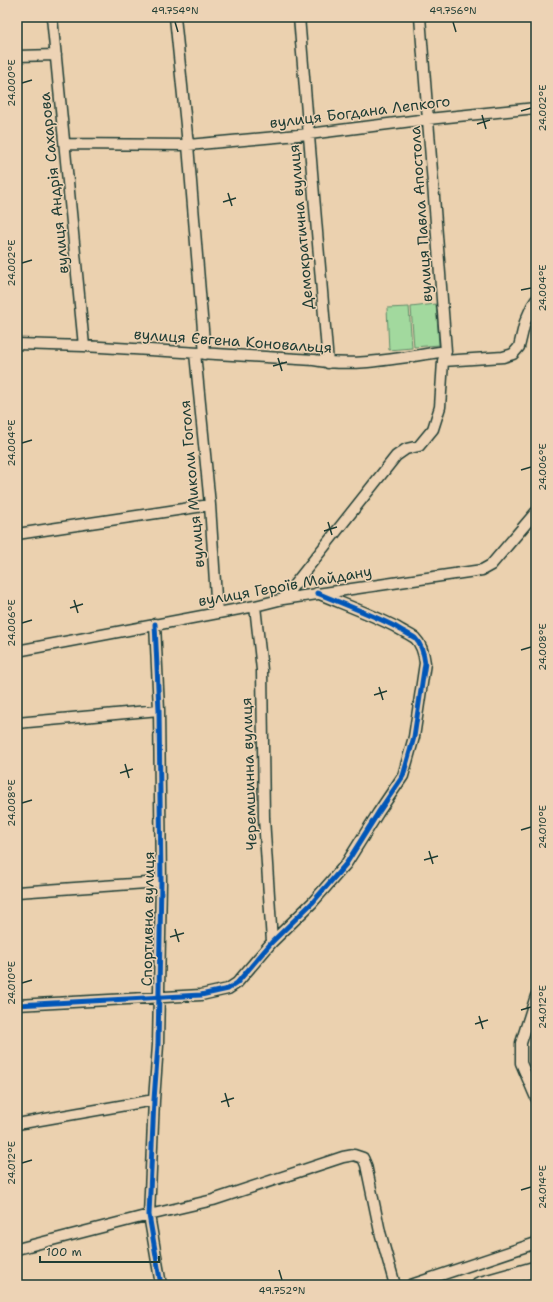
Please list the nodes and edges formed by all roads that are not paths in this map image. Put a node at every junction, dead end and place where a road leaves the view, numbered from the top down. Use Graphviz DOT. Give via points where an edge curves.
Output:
graph roads {
  1 [pos="52,17"];
  2 [pos="175,17"];
  3 [pos="299,17"];
  4 [pos="420,17"];
  5 [pos="56,55"];
  6 [pos="17,56"];
  7 [pos="536,108"];
  8 [pos="428,119"];
  9 [pos="309,134"];
  10 [pos="65,144"];
  11 [pos="188,145"];
  12 [pos="536,300"];
  13 [pos="17,344"];
  14 [pos="84,346"];
  15 [pos="200,354"];
  16 [pos="444,356"];
  17 [pos="328,363"];
  18 [pos="210,505"];
  19 [pos="536,512"];
  20 [pos="17,534"];
  21 [pos="317,593"];
  22 [pos="283,599"];
  23 [pos="255,606"];
  24 [pos="217,613"];
  25 [pos="155,624"];
  26 [pos="17,651"];
  27 [pos="159,710"];
  28 [pos="17,722"];
  29 [pos="161,882"];
  30 [pos="17,892"];
  31 [pos="272,942"];
  32 [pos="536,996"];
  33 [pos="158,997"];
  34 [pos="17,1005"];
  35 [pos="536,1098"];
  36 [pos="154,1100"];
  37 [pos="17,1124"];
  38 [pos="149,1215"];
  39 [pos="536,1243"];
  40 [pos="17,1249"];
  41 [pos="536,1269"];
  42 [pos="161,1285"];
  43 [pos="395,1285"];
  44 [pos="411,1285"];
  45 [pos="479,1285"];
  1 -- 5 [label="street, вулиця Андрія Сахарова"];
  2 -- 11 [label="street"];
  3 -- 9 [label="street, Демократична вулиця"];
  4 -- 8 [label="street, вулиця Павла Апостола"];
  5 -- 6 [label="street"];
  5 -- 10 [label="street, вулиця Андрія Сахарова"];
  7 -- 8 [label="street, вулиця Богдана Лепкого"];
  8 -- 9 [label="street, вулиця Богдана Лепкого"];
  8 -- 16 [label="street, вулиця Павла Апостола"];
  9 -- 11 [label="street, вулиця Богдана Лепкого"];
  9 -- 17 [label="street, Демократична вулиця"];
  10 -- 11 [label="street, вулиця Богдана Лепкого"];
  10 -- 14 [label="street, вулиця Андрія Сахарова"];
  11 -- 15 [label="street"];
  12 -- 16 [label="street, вулиця Євгена Коновальця" via="525,322 519,347 513,354"];
  13 -- 14 [label="street, вулиця Євгена Коновальця"];
  14 -- 15 [label="street, вулиця Євгена Коновальця"];
  15 -- 17 [label="street, вулиця Євгена Коновальця" via="314,360"];
  15 -- 18 [label="street, вулиця Миколи Гоголя"];
  16 -- 17 [label="street, вулиця Євгена Коновальця" via="349,364"];
  16 -- 22 [label="street, вулиця Павла Апостола" via="440,407 433,429 419,446 406,449 396,456"];
  18 -- 20 [label="street"];
  18 -- 24 [label="street, вулиця Миколи Гоголя"];
  19 -- 21 [label="street, вулиця Героїв Майдану" via="491,565 482,570"];
  21 -- 22 [label="street, вулиця Героїв Майдану"];
  21 -- 31 [label="street" via="386,622 415,638 424,654 424,663 414,737 403,776 346,864 312,903"];
  22 -- 23 [label="street, вулиця Героїв Майдану"];
  23 -- 24 [label="street, вулиця Героїв Майдану"];
  23 -- 31 [label="street, Черемшинна вулиця" via="262,670 264,818"];
  24 -- 25 [label="street, вулиця Героїв Майдану"];
  25 -- 26 [label="street, вулиця Героїв Майдану"];
  25 -- 27 [label="street, Спортивна вулиця"];
  27 -- 28 [label="street"];
  27 -- 29 [label="street, Спортивна вулиця"];
  29 -- 30 [label="street"];
  29 -- 33 [label="street, Спортивна вулиця"];
  31 -- 33 [label="street" via="237,983 228,989 201,995"];
  32 -- 35 [label="street" via="521,1044 521,1063"];
  33 -- 34 [label="street"];
  33 -- 36 [label="street, Спортивна вулиця"];
  36 -- 37 [label="street"];
  36 -- 38 [label="street, Спортивна вулиця"];
  38 -- 40 [label="street"];
  38 -- 42 [label="street, Спортивна вулиця"];
  38 -- 43 [label="street" via="213,1200 329,1161 358,1156 363,1158 366,1165 380,1232"];
  39 -- 44 [label="street"];
  41 -- 45 [label="highway"];
}
